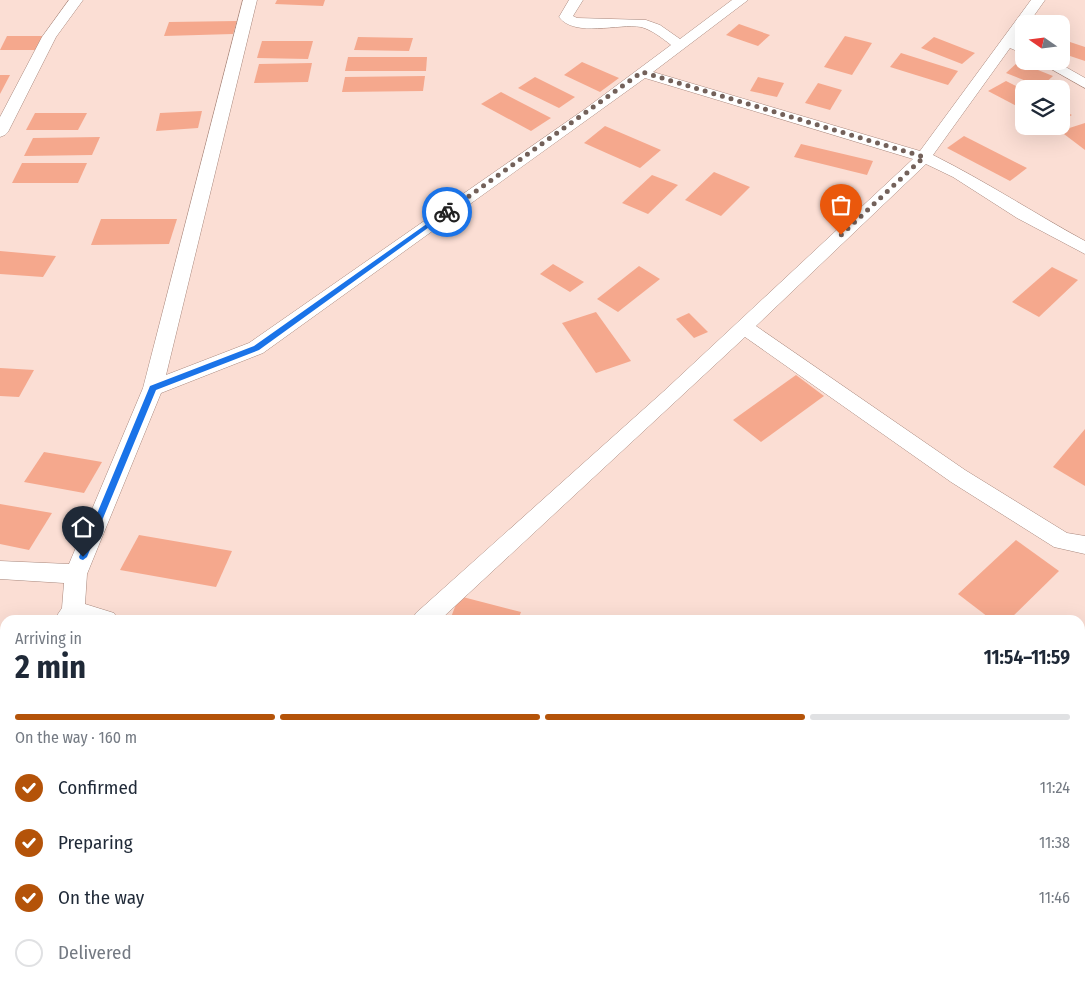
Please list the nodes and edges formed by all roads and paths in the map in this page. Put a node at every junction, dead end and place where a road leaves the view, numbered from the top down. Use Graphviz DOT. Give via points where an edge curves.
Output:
graph roads {
  1 [pos="76,0"];
  2 [pos="250,0"];
  3 [pos="576,0"];
  4 [pos="741,0"];
  5 [pos="1038,0"];
  6 [pos="1031,15"];
  7 [pos="679,45"];
  8 [pos="1015,47"];
  9 [pos="1060,70"];
  10 [pos="642,72"];
  11 [pos="1085,84"];
  12 [pos="0,132"];
  13 [pos="924,157"];
  14 [pos="1085,248"];
  15 [pos="744,327"];
  16 [pos="153,388"];
  17 [pos="1085,545"];
  18 [pos="0,570"];
  19 [pos="76,574"];
  20 [pos="70,615"];
  21 [pos="429,615"];
  1 -- 12 [label="street" via="49,37"];
  2 -- 16 [label="street"];
  3 -- 7 [label="street" via="566,18 570,22 628,21 646,24"];
  4 -- 7 [label="street"];
  5 -- 6 [label="street"];
  7 -- 10 [label="street"];
  8 -- 13 [label="street"];
  9 -- 11 [label="street"];
  10 -- 13 [label="street"];
  10 -- 16 [label="street" via="256,348"];
  13 -- 14 [label="street"];
  13 -- 15 [label="street"];
  15 -- 17 [label="street" via="958,476 1062,541"];
  15 -- 21 [label="street"];
  16 -- 19 [label="street"];
  18 -- 19 [label="street"];
  19 -- 20 [label="street"];
}
